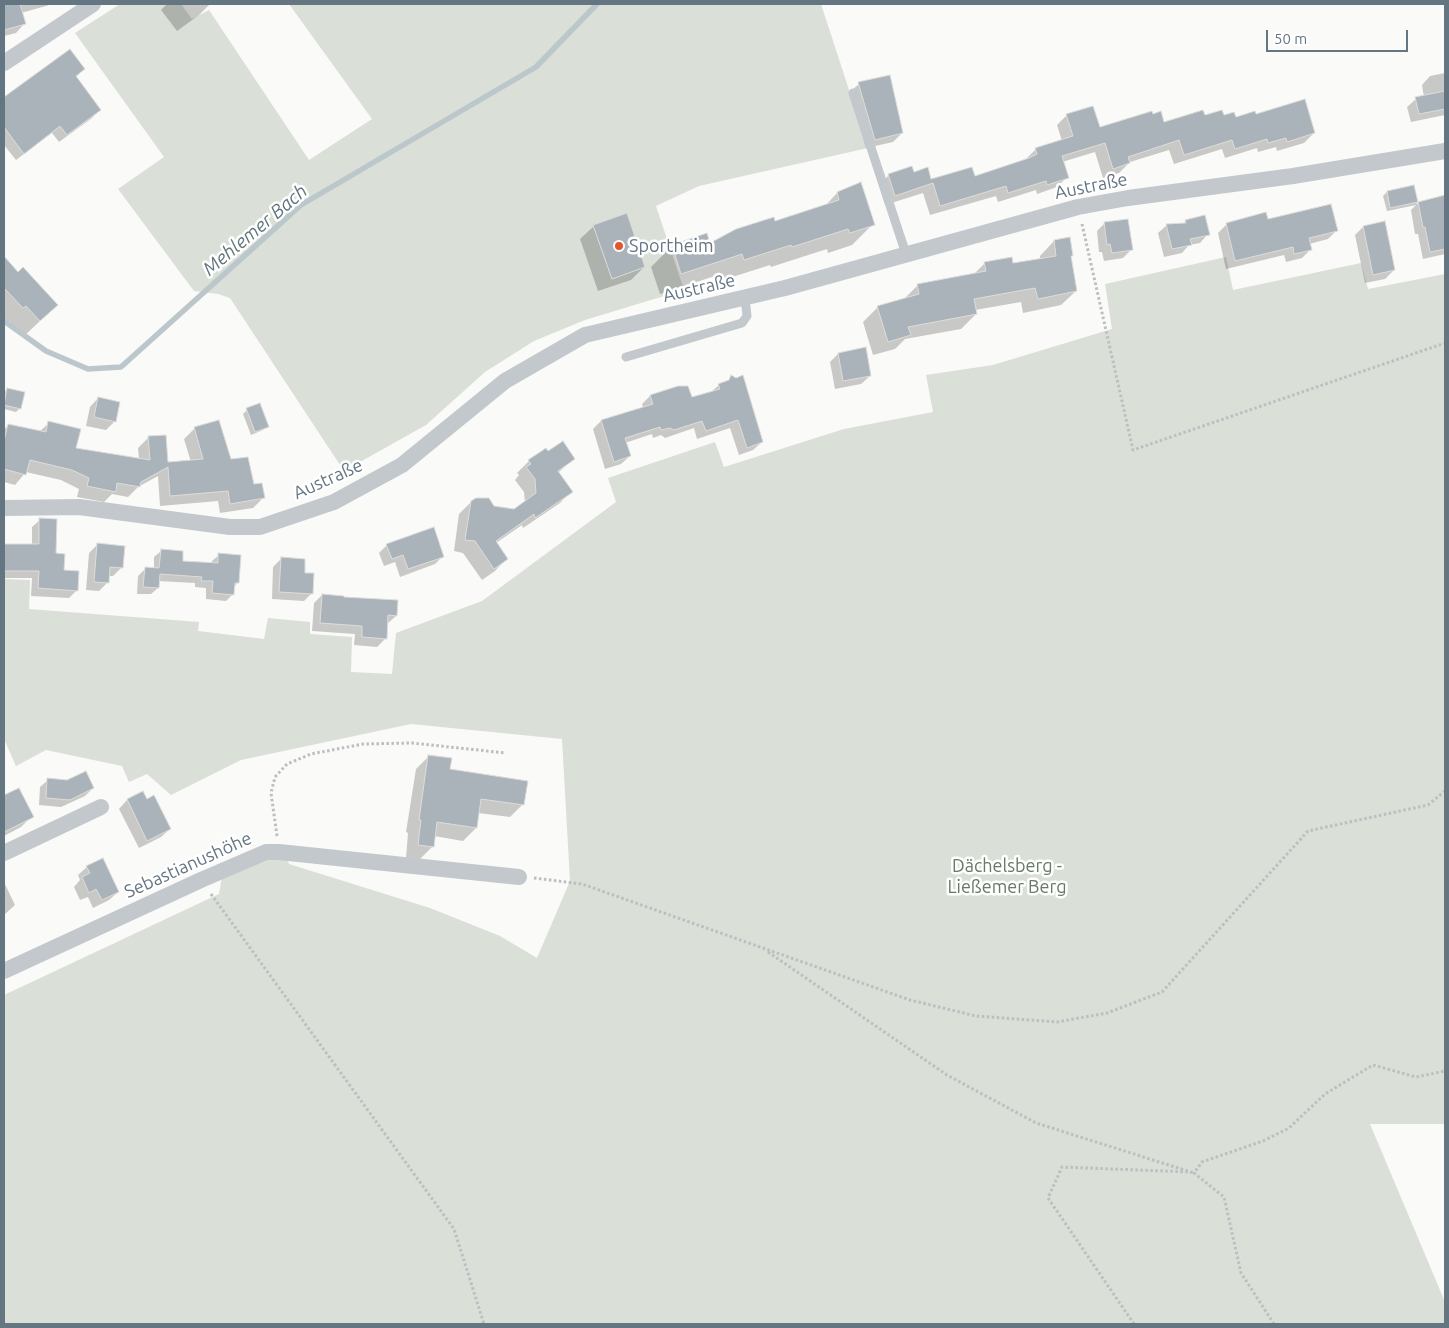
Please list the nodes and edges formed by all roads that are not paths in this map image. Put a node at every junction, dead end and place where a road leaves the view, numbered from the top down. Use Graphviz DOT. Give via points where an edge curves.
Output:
graph roads {
  1 [pos="94,4"];
  2 [pos="4,62"];
  3 [pos="853,93"];
  4 [pos="1445,151"];
  5 [pos="906,254"];
  6 [pos="745,298"];
  7 [pos="626,357"];
  8 [pos="4,508"];
  9 [pos="101,807"];
  10 [pos="4,853"];
  11 [pos="519,877"];
  12 [pos="4,970"];
  1 -- 2 [label="street"];
  3 -- 5 [label="lane"];
  4 -- 5 [label="street, Austraße" via="1078,207"];
  5 -- 6 [label="street, Austraße"];
  6 -- 7 [label="lane" via="747,316 742,323"];
  6 -- 8 [label="street, Austraße" via="585,335 505,381 402,465 334,502 260,527 230,527 79,507"];
  9 -- 10 [label="street"];
  11 -- 12 [label="street, Sebastianushöhe" via="266,852"];
}
